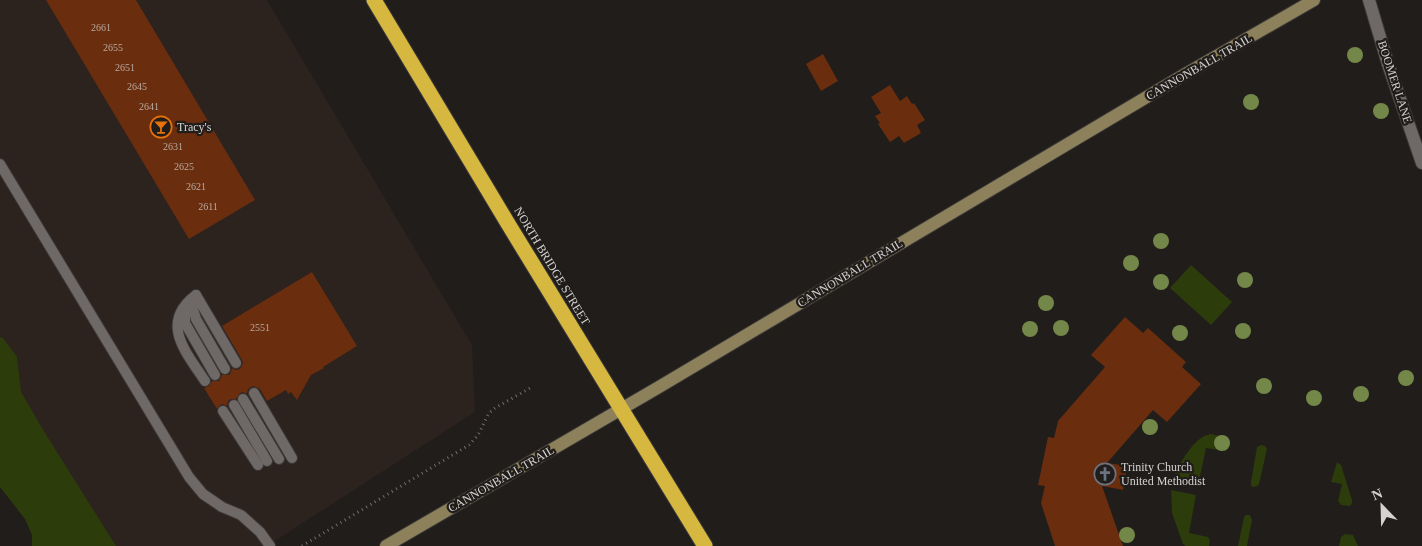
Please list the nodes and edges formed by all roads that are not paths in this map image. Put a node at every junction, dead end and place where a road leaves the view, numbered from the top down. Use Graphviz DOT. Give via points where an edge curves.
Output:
graph roads {
  1 [pos="374,0"];
  2 [pos="1314,0"];
  3 [pos="1369,0"];
  4 [pos="1422,163"];
  5 [pos="0,164"];
  6 [pos="196,295"];
  7 [pos="236,362"];
  8 [pos="225,369"];
  9 [pos="215,375"];
  10 [pos="205,381"];
  11 [pos="254,393"];
  12 [pos="621,409"];
  13 [pos="223,411"];
  14 [pos="292,458"];
  15 [pos="280,459"];
  16 [pos="270,546"];
  17 [pos="386,546"];
  18 [pos="705,546"];
  1 -- 12 [label="highway, NORTH BRIDGE STREET"];
  2 -- 12 [label="street, CANNONBALL TRAIL"];
  3 -- 4 [label="street, BOOMER LANE"];
  5 -- 16 [label="lane" via="189,477 203,494 241,515"];
  6 -- 7 [label="lane"];
  6 -- 8 [label="lane" via="193,306 196,319"];
  6 -- 9 [label="lane" via="188,304 185,323"];
  6 -- 10 [label="lane" via="179,314 178,338"];
  11 -- 14 [label="lane"];
  12 -- 17 [label="street, CANNONBALL TRAIL"];
  12 -- 18 [label="highway, NORTH BRIDGE STREET"];
  13 -- 15 [label="lane" via="262,463 238,402"];
}
